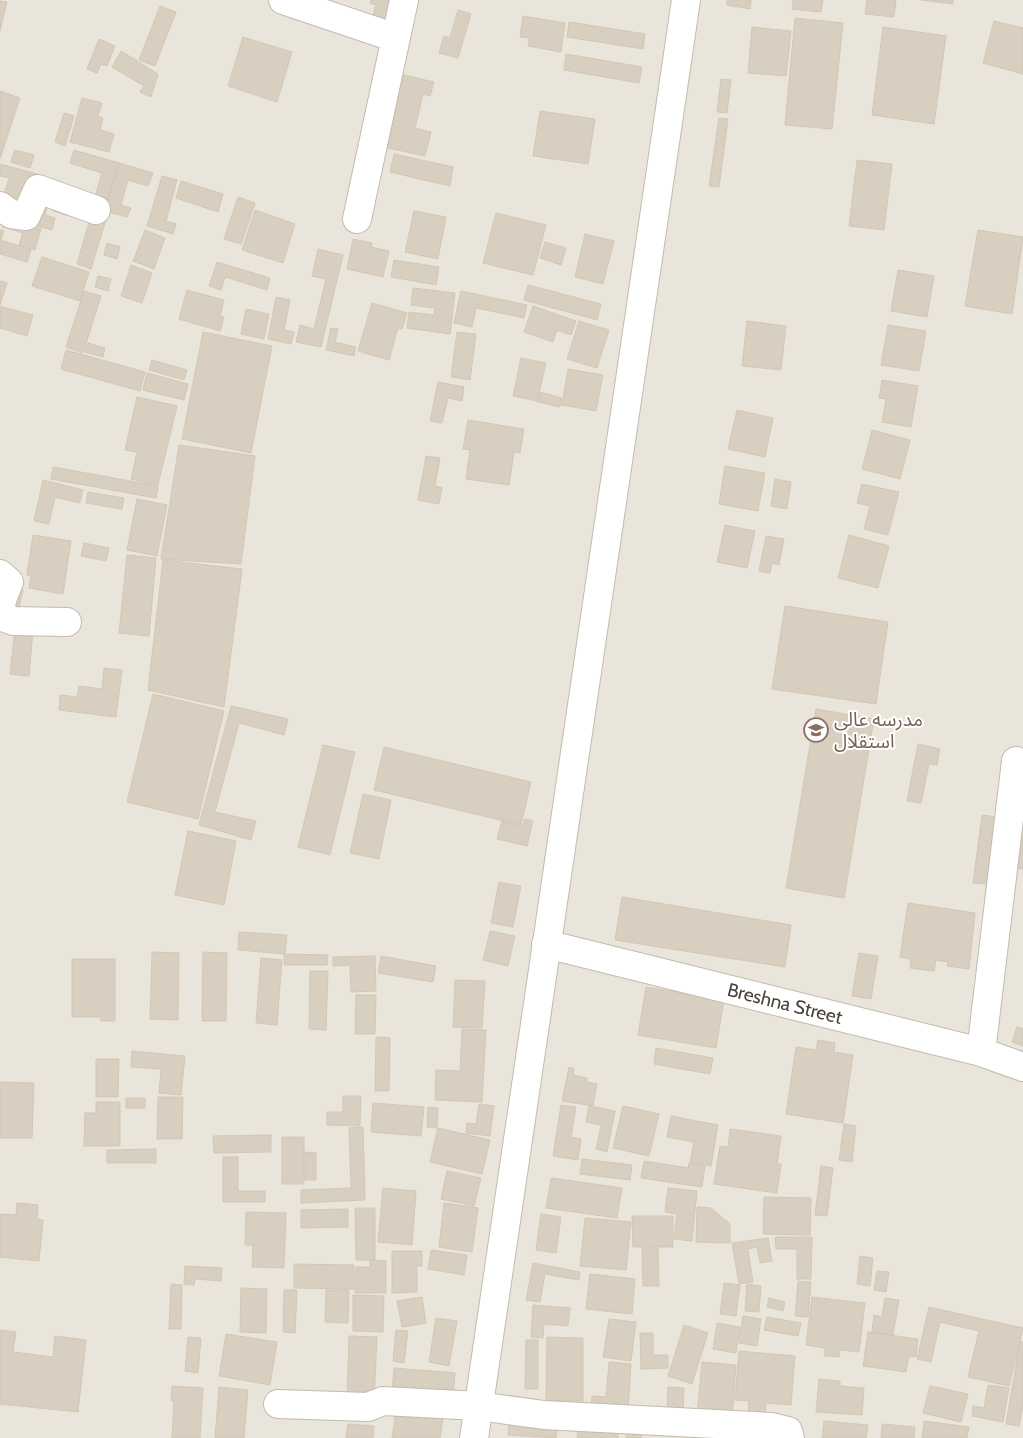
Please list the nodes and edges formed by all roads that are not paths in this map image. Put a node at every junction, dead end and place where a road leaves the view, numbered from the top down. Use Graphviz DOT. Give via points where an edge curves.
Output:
graph roads {
  1 [pos="282,0"];
  2 [pos="404,0"];
  3 [pos="686,0"];
  4 [pos="396,38"];
  5 [pos="0,206"];
  6 [pos="96,210"];
  7 [pos="357,219"];
  8 [pos="0,574"];
  9 [pos="67,622"];
  10 [pos="1016,761"];
  11 [pos="546,944"];
  12 [pos="981,1052"];
  13 [pos="1023,1067"];
  14 [pos="278,1404"];
  15 [pos="479,1406"];
  16 [pos="474,1438"];
  17 [pos="790,1438"];
  1 -- 4 [label="street"];
  2 -- 4 [label="street"];
  3 -- 11 [label="street"];
  4 -- 7 [label="street"];
  5 -- 6 [label="street" via="11,214 26,216 38,189"];
  8 -- 9 [label="street" via="9,582 0,616 13,621"];
  10 -- 12 [label="street"];
  11 -- 12 [label="street, Breshna Street"];
  11 -- 15 [label="street"];
  12 -- 13 [label="street, Breshna Street"];
  14 -- 15 [label="street" via="368,1407 383,1402"];
  15 -- 16 [label="street"];
  15 -- 17 [label="street" via="544,1415 772,1428 788,1431"];
}
